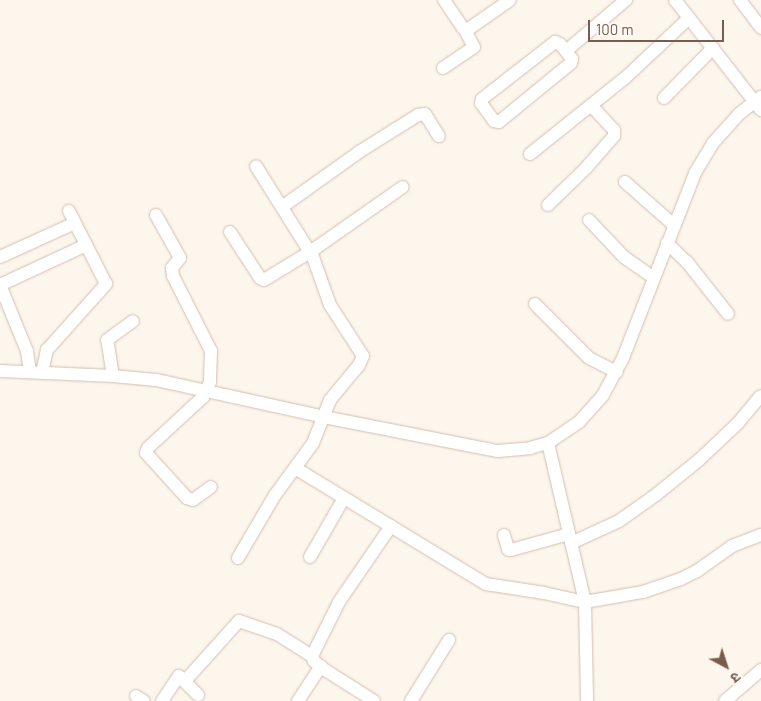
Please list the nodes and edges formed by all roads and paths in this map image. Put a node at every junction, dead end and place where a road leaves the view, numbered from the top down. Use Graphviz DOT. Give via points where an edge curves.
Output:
graph roads {
  1 [pos="444,0"];
  2 [pos="510,0"];
  3 [pos="626,0"];
  4 [pos="675,0"];
  5 [pos="740,0"];
  6 [pos="689,18"];
  7 [pos="761,28"];
  8 [pos="465,30"];
  9 [pos="713,48"];
  10 [pos="566,51"];
  11 [pos="442,68"];
  12 [pos="664,98"];
  13 [pos="754,98"];
  14 [pos="591,105"];
  15 [pos="439,136"];
  16 [pos="530,154"];
  17 [pos="256,166"];
  18 [pos="625,182"];
  19 [pos="403,187"];
  20 [pos="548,205"];
  21 [pos="282,208"];
  22 [pos="69,211"];
  23 [pos="156,214"];
  24 [pos="589,220"];
  25 [pos="669,221"];
  26 [pos="75,223"];
  27 [pos="230,232"];
  28 [pos="667,243"];
  29 [pos="86,245"];
  30 [pos="310,252"];
  31 [pos="0,257"];
  32 [pos="647,274"];
  33 [pos="0,285"];
  34 [pos="535,304"];
  35 [pos="728,314"];
  36 [pos="133,321"];
  37 [pos="36,367"];
  38 [pos="113,368"];
  39 [pos="610,369"];
  40 [pos="0,370"];
  41 [pos="208,387"];
  42 [pos="761,396"];
  43 [pos="326,413"];
  44 [pos="548,443"];
  45 [pos="295,468"];
  46 [pos="211,487"];
  47 [pos="344,498"];
  48 [pos="391,526"];
  49 [pos="504,535"];
  50 [pos="761,535"];
  51 [pos="570,539"];
  52 [pos="310,557"];
  53 [pos="238,558"];
  54 [pos="585,602"];
  55 [pos="449,640"];
  56 [pos="312,656"];
  57 [pos="321,666"];
  58 [pos="761,670"];
  59 [pos="185,681"];
  60 [pos="198,695"];
  61 [pos="162,701"];
  62 [pos="298,701"];
  63 [pos="374,701"];
  64 [pos="411,701"];
  65 [pos="587,701"];
  66 [pos="726,701"];
  1 -- 8 [label="street"];
  2 -- 8 [label="street"];
  3 -- 10 [label="street"];
  4 -- 6 [label="street"];
  5 -- 7 [label="street"];
  6 -- 9 [label="street"];
  6 -- 14 [label="street"];
  8 -- 11 [label="street" via="474,46"];
  9 -- 12 [label="street"];
  9 -- 13 [label="street"];
  10 -- 10 [label="street" via="572,59 570,65 501,120 494,121 481,103 482,99 551,44 558,42"];
  13 -- 25 [label="street" via="713,143"];
  14 -- 16 [label="street"];
  14 -- 20 [label="street" via="614,130 614,136"];
  15 -- 21 [label="street" via="425,114 418,115 359,152"];
  17 -- 21 [label="street"];
  18 -- 25 [label="street"];
  19 -- 30 [label="street"];
  21 -- 30 [label="street"];
  22 -- 26 [label="street"];
  23 -- 41 [label="street" via="180,258 172,268 173,276 210,346"];
  24 -- 32 [label="street" via="615,249"];
  25 -- 28 [label="street"];
  26 -- 29 [label="street"];
  26 -- 31 [label="street"];
  27 -- 30 [label="street" via="262,280"];
  28 -- 32 [label="street"];
  28 -- 35 [label="street" via="687,262"];
  29 -- 33 [label="street"];
  29 -- 37 [label="street" via="105,287 56,339"];
  30 -- 43 [label="street" via="330,305 363,356 360,365 330,400"];
  32 -- 39 [label="street"];
  33 -- 37 [label="street"];
  34 -- 39 [label="street" via="589,358"];
  36 -- 38 [label="street" via="108,338"];
  37 -- 38 [label="street"];
  37 -- 40 [label="street"];
  38 -- 41 [label="street" via="156,380"];
  39 -- 44 [label="street" via="592,409"];
  41 -- 43 [label="street"];
  41 -- 46 [label="street" via="198,403 146,450 187,498 194,500"];
  42 -- 51 [label="street" via="699,460 657,494 619,521"];
  43 -- 44 [label="street" via="498,451"];
  43 -- 45 [label="street" via="314,443"];
  44 -- 51 [label="street"];
  45 -- 47 [label="street"];
  45 -- 53 [label="street"];
  47 -- 48 [label="street"];
  47 -- 52 [label="street"];
  48 -- 54 [label="street" via="489,586"];
  48 -- 56 [label="street" via="332,613"];
  49 -- 51 [label="street" via="511,550"];
  50 -- 54 [label="street" via="732,546 681,579 643,592"];
  51 -- 54 [label="street"];
  54 -- 65 [label="street"];
  55 -- 64 [label="street"];
  56 -- 57 [label="street"];
  56 -- 59 [label="street" via="277,634 240,621"];
  57 -- 62 [label="street"];
  57 -- 63 [label="street"];
  58 -- 66 [label="street"];
  59 -- 60 [label="street"];
  59 -- 61 [label="street" via="178,677"];
}
